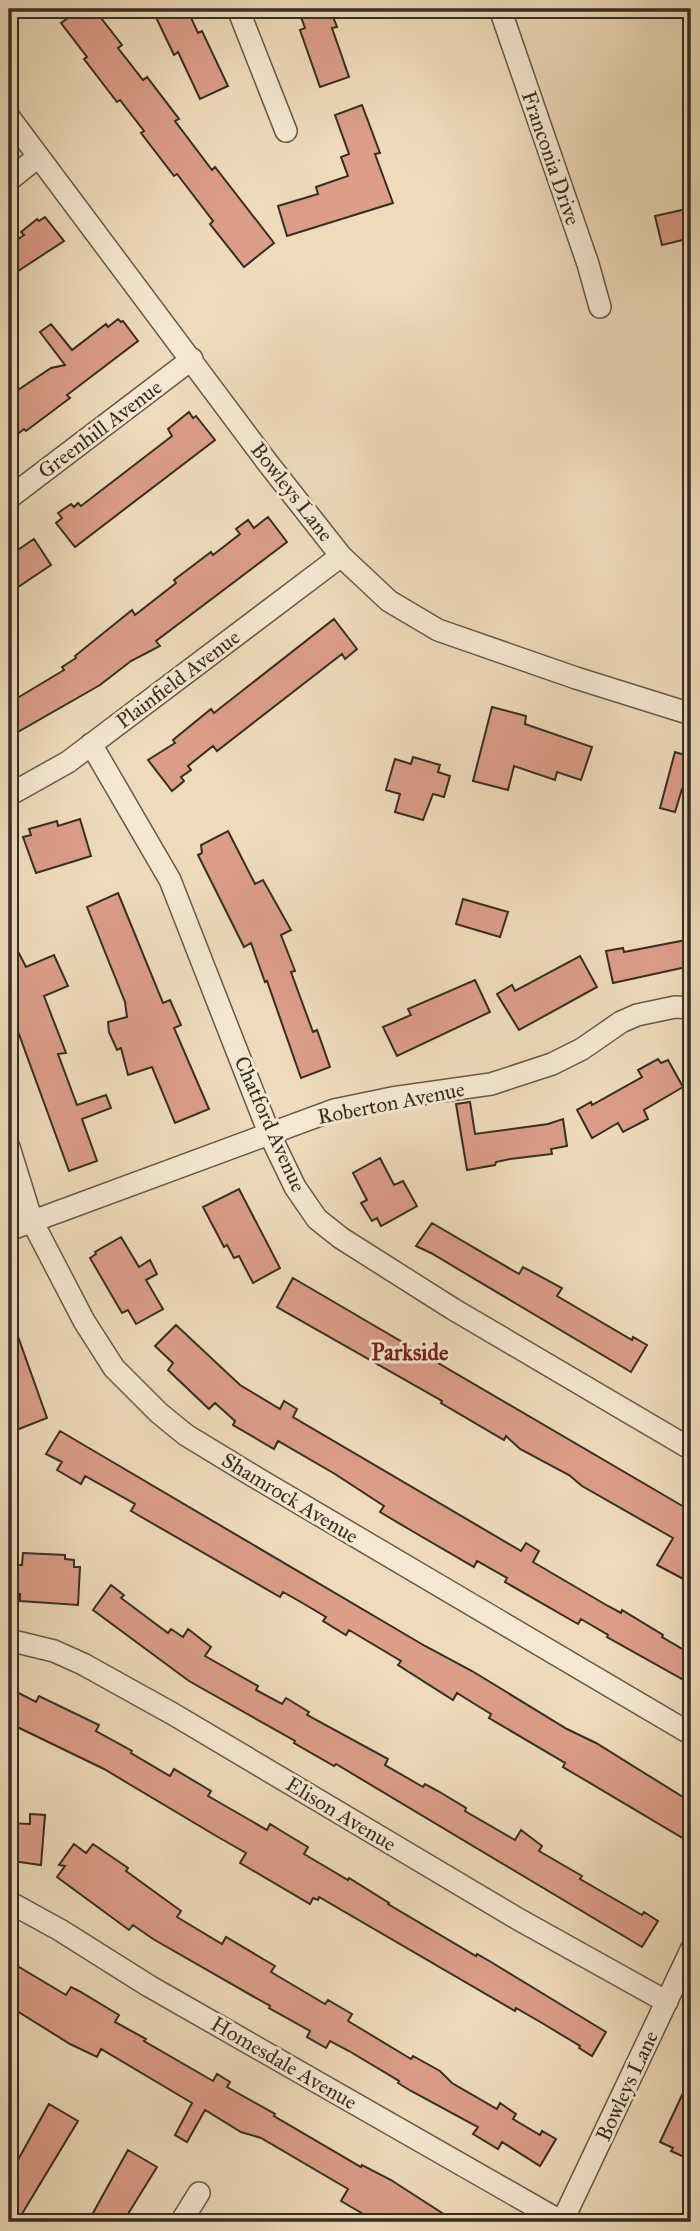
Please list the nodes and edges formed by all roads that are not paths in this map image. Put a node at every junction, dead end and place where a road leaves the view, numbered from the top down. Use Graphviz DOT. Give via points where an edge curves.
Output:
graph roads {
  1 [pos="238,9"];
  2 [pos="500,9"];
  3 [pos="9,117"];
  4 [pos="286,131"];
  5 [pos="38,157"];
  6 [pos="9,180"];
  7 [pos="600,307"];
  8 [pos="192,359"];
  9 [pos="9,498"];
  10 [pos="341,556"];
  11 [pos="691,714"];
  12 [pos="91,744"];
  13 [pos="9,795"];
  14 [pos="691,1008"];
  15 [pos="269,1133"];
  16 [pos="9,1147"];
  17 [pos="32,1221"];
  18 [pos="9,1230"];
  19 [pos="691,1449"];
  20 [pos="9,1640"];
  21 [pos="691,1734"];
  22 [pos="9,1902"];
  23 [pos="691,1950"];
  24 [pos="667,2002"];
  25 [pos="199,2193"];
  26 [pos="181,2222"];
  27 [pos="562,2222"];
  1 -- 4 [label="street"];
  2 -- 7 [label="street, Franconia Drive"];
  3 -- 5 [label="street, Bowleys Lane"];
  5 -- 6 [label="street"];
  5 -- 8 [label="street, Bowleys Lane"];
  8 -- 9 [label="street, Greenhill Avenue"];
  8 -- 10 [label="street, Bowleys Lane"];
  10 -- 11 [label="street, Bowleys Lane" via="389,601 438,630"];
  10 -- 12 [label="street, Plainfield Avenue"];
  12 -- 13 [label="street, Plainfield Avenue"];
  12 -- 15 [label="street, Chatford Avenue" via="170,880"];
  14 -- 15 [label="street, Roberton Avenue" via="637,1015 552,1064 491,1084 334,1110"];
  15 -- 17 [label="street, Roberton Avenue"];
  15 -- 19 [label="street, Chatford Avenue" via="306,1206 327,1228 453,1309"];
  16 -- 17 [label="street, Shamrock Avenue"];
  17 -- 18 [label="street, Roberton Avenue"];
  17 -- 21 [label="street, Shamrock Avenue" via="114,1368 186,1435"];
  20 -- 24 [label="street, Elison Avenue" via="83,1664"];
  22 -- 27 [label="street, Homesdale Avenue"];
  23 -- 24 [label="street, Bowleys Lane"];
  24 -- 27 [label="street, Bowleys Lane"];
  25 -- 26 [label="street"];
}
